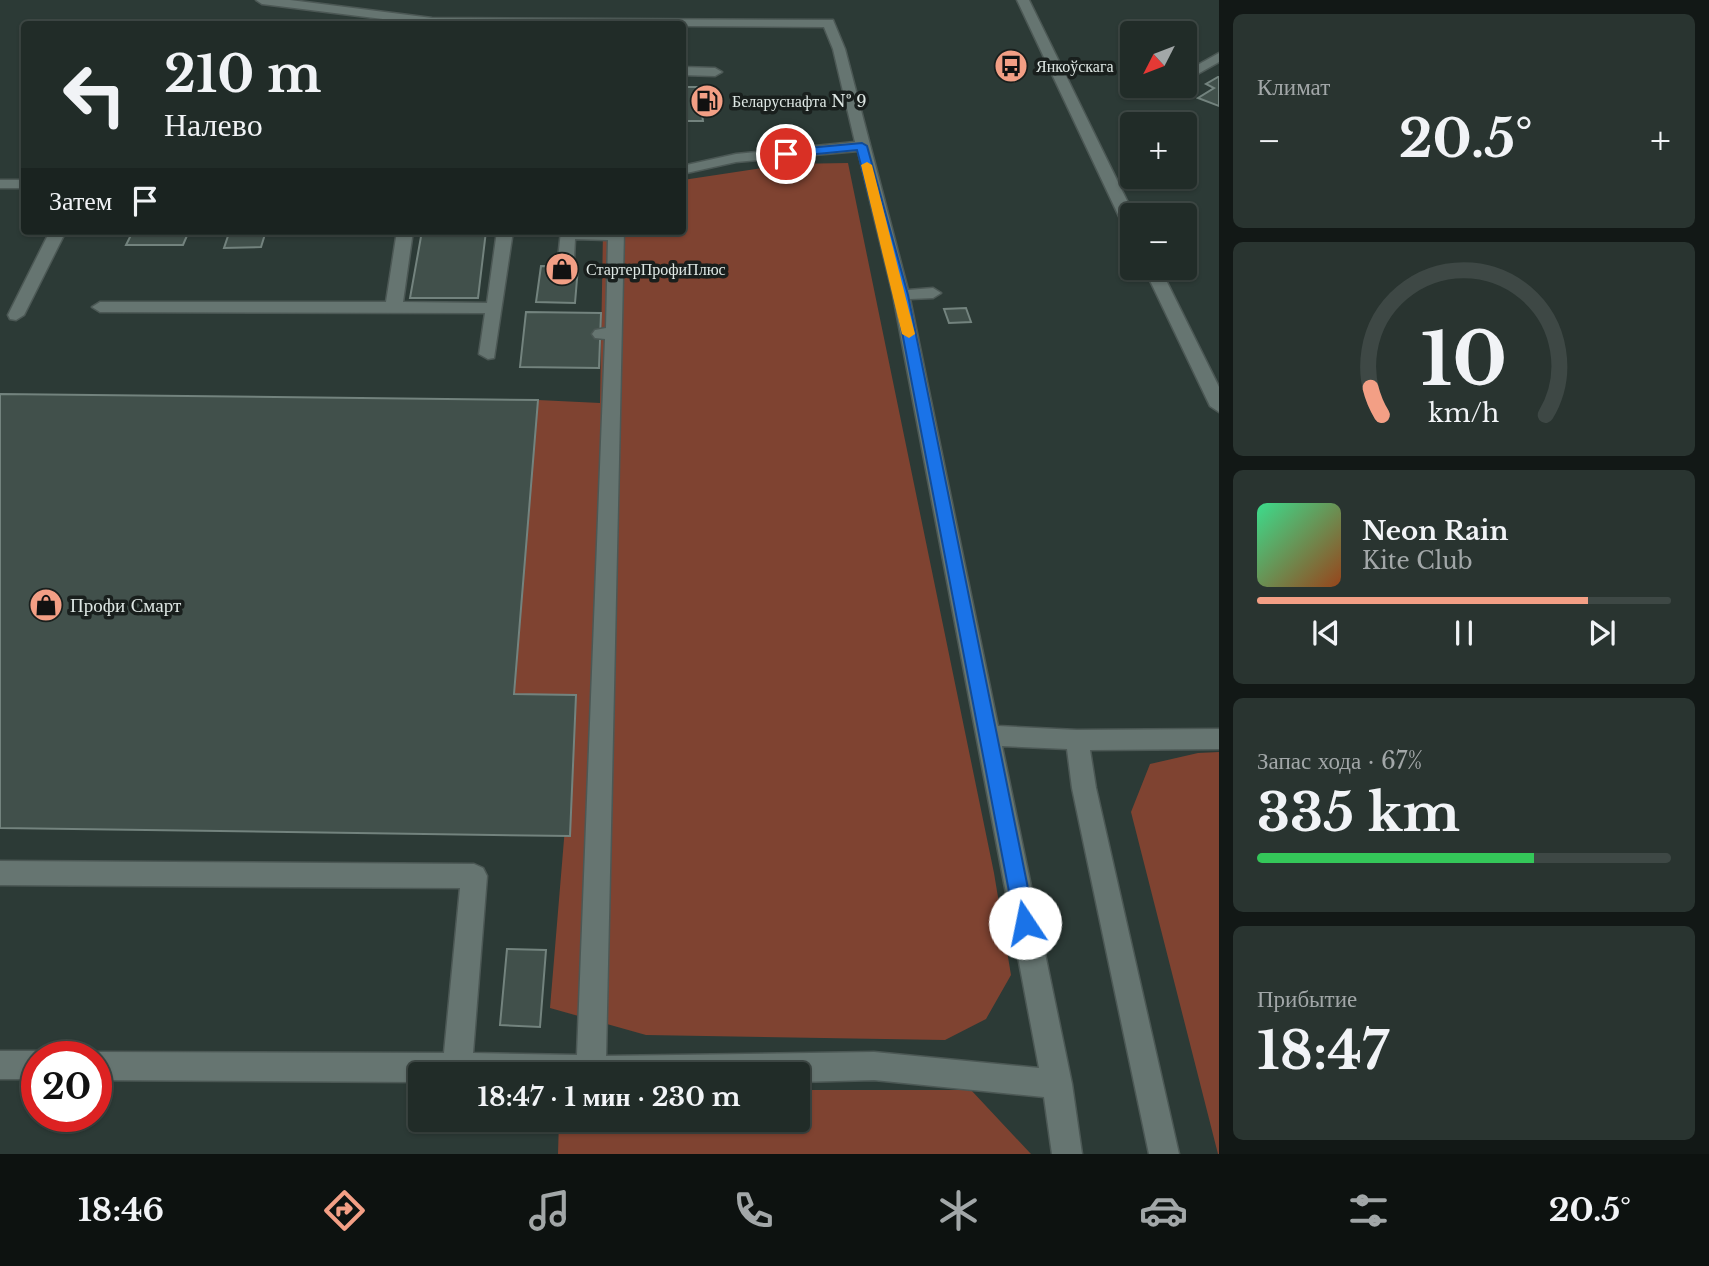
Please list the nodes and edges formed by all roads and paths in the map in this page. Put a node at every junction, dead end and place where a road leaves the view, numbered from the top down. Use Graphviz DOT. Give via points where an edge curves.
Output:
graph roads {
  1 [pos="262,0"];
  2 [pos="1023,0"];
  3 [pos="417,21"];
  4 [pos="686,23"];
  5 [pos="1219,57"];
  6 [pos="1197,70"];
  7 [pos="686,71"];
  8 [pos="715,72"];
  9 [pos="862,146"];
  10 [pos="686,169"];
  11 [pos="0,184"];
  12 [pos="21,184"];
  13 [pos="1120,203"];
  14 [pos="56,235"];
  15 [pos="404,235"];
  16 [pos="504,235"];
  17 [pos="567,235"];
  18 [pos="616,235"];
  19 [pos="566,259"];
  20 [pos="1158,280"];
  21 [pos="933,293"];
  22 [pos="901,295"];
  23 [pos="100,307"];
  24 [pos="394,307"];
  25 [pos="494,308"];
  26 [pos="16,314"];
  27 [pos="488,354"];
  28 [pos="1216,395"];
  29 [pos="988,735"];
  30 [pos="1219,739"];
  31 [pos="1077,740"];
  32 [pos="0,873"];
  33 [pos="458,1062"];
  34 [pos="591,1062"];
  35 [pos="0,1065"];
  36 [pos="21,1065"];
  37 [pos="112,1066"];
  38 [pos="810,1067"];
  39 [pos="408,1069"];
  40 [pos="1057,1084"];
  41 [pos="1067,1154"];
  42 [pos="1164,1154"];
  1 -- 3 [label="main road"];
  2 -- 13 [label="main road"];
  4 -- 9 [label="main road" via="829,23"];
  5 -- 6 [label="main road"];
  7 -- 8 [label="main road"];
  9 -- 10 [label="main road" via="736,158"];
  9 -- 22 [label="main road"];
  11 -- 12 [label="main road"];
  14 -- 26 [label="main road"];
  15 -- 24 [label="main road"];
  16 -- 25 [label="main road"];
  17 -- 19 [label="main road"];
  18 -- 34 [label="main road" via="608,333"];
  20 -- 28 [label="main road"];
  21 -- 22 [label="main road"];
  22 -- 29 [label="main road"];
  23 -- 24 [label="main road"];
  24 -- 25 [label="main road"];
  25 -- 27 [label="main road"];
  29 -- 31 [label="main road"];
  29 -- 40 [label="main road"];
  30 -- 31 [label="main road"];
  31 -- 42 [label="main road"];
  32 -- 33 [label="main road" via="474,876"];
  35 -- 36 [label="main road"];
  37 -- 39 [label="main road"];
  38 -- 40 [label="main road" via="874,1066"];
  40 -- 41 [label="main road"];
}
